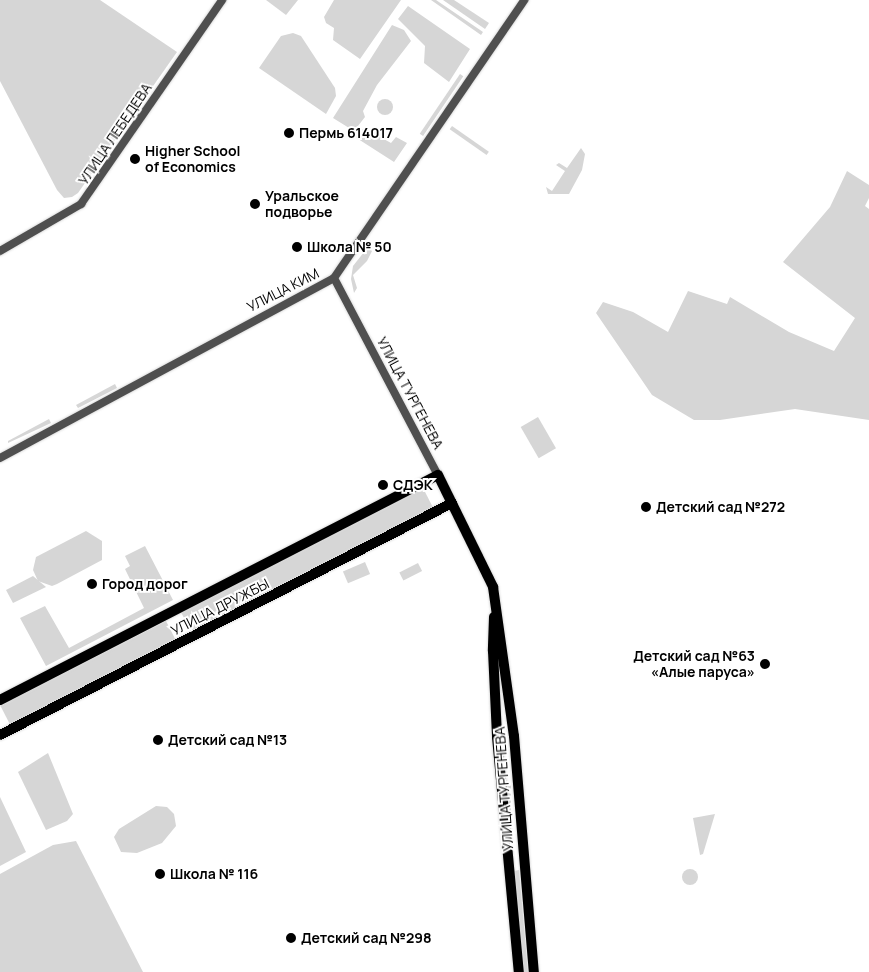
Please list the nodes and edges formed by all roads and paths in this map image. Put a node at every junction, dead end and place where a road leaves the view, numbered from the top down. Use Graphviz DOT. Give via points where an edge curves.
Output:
graph roads {
  1 [pos="222,0"];
  2 [pos="524,0"];
  3 [pos="0,251"];
  4 [pos="334,278"];
  5 [pos="0,458"];
  6 [pos="438,475"];
  7 [pos="452,503"];
  8 [pos="498,642"];
  9 [pos="0,700"];
  10 [pos="0,735"];
  11 [pos="518,780"];
  12 [pos="502,781"];
  13 [pos="523,865"];
  14 [pos="509,866"];
  15 [pos="519,972"];
  16 [pos="534,972"];
  1 -- 3 [label="street, УЛИЦА ЛЕБЕДЕВА" via="81,204"];
  2 -- 4 [label="street, УЛИЦА КИМ"];
  4 -- 5 [label="street, УЛИЦА КИМ"];
  4 -- 6 [label="street, УЛИЦА ТУРГЕНЕВА"];
  6 -- 7 [label="main road, УЛИЦА ТУРГЕНЕВА"];
  6 -- 9 [label="main road, УЛИЦА ДРУЖБЫ"];
  7 -- 8 [label="main road, УЛИЦА ТУРГЕНЕВА" via="484,566 495,604"];
  7 -- 10 [label="main road, УЛИЦА ДРУЖБЫ"];
  8 -- 11 [label="main road, УЛИЦА ТУРГЕНЕВА"];
  8 -- 12 [label="main road, УЛИЦА ТУРГЕНЕВА"];
  11 -- 12 [label="main road"];
  11 -- 13 [label="main road, УЛИЦА ТУРГЕНЕВА"];
  12 -- 14 [label="main road, УЛИЦА ТУРГЕНЕВА"];
  13 -- 14 [label="main road"];
  13 -- 16 [label="main road, УЛИЦА ТУРГЕНЕВА"];
  14 -- 15 [label="main road, УЛИЦА ТУРГЕНЕВА"];
}
